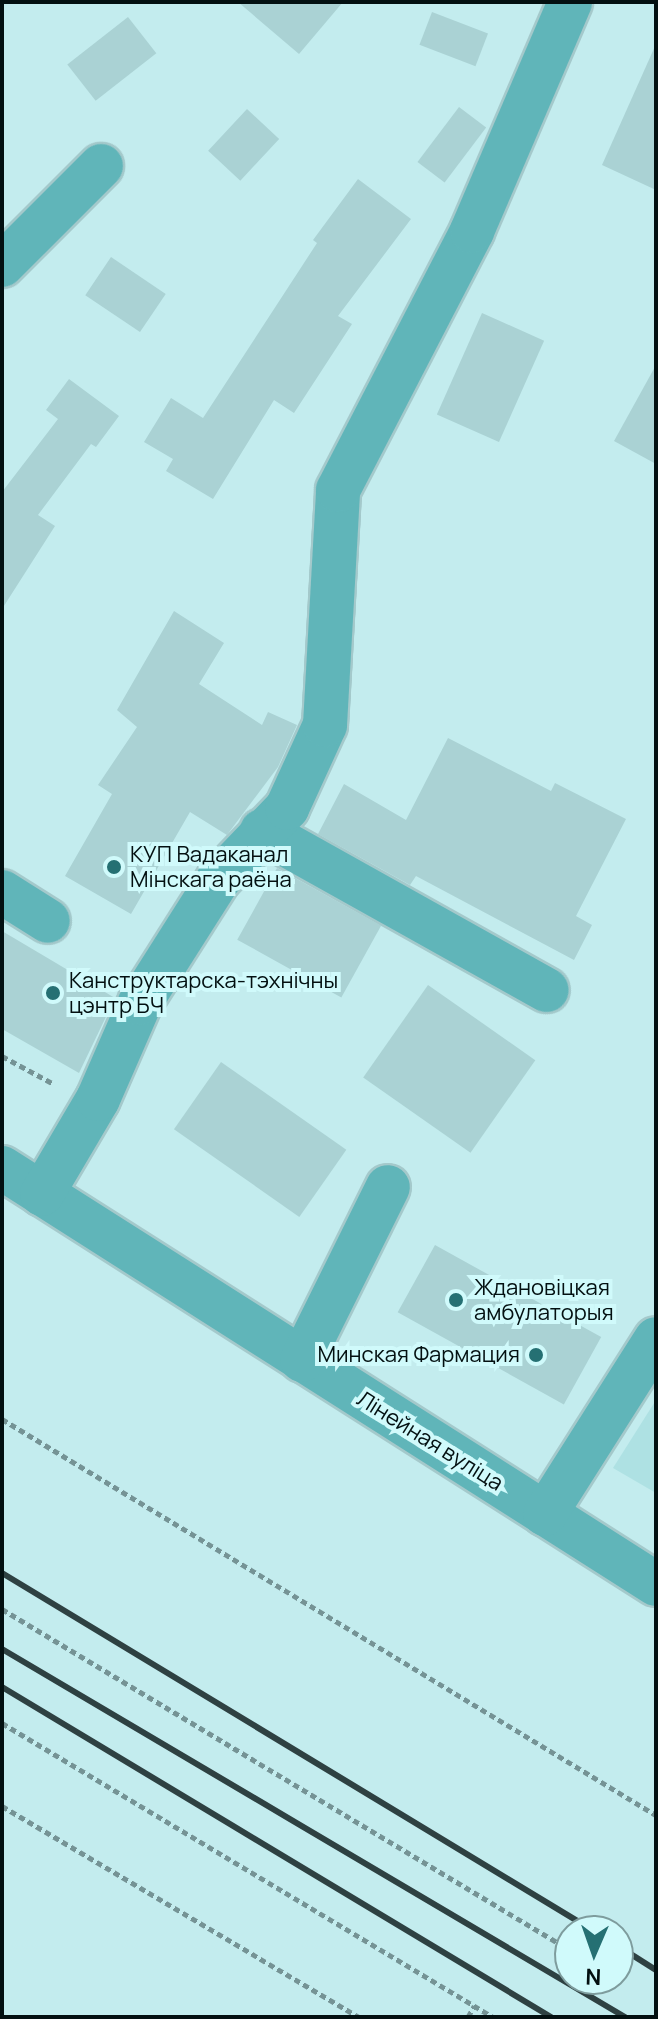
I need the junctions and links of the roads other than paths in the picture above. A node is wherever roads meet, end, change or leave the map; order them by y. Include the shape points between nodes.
1 (570, 2) edge
2 (101, 166) dead end
3 (2, 265) edge
4 (262, 831) junction
5 (2, 892) edge
6 (48, 921) dead end
7 (547, 990) dead end
8 (2, 1168) edge
9 (388, 1187) dead end
10 (42, 1194) junction
11 (656, 1339) edge
12 (302, 1360) junction
13 (545, 1514) junction
14 (656, 1584) edge

1 - 4 street via 472,231 338,490 325,725 287,808
2 - 3 street
4 - 7 street
4 - 10 street via 218,880 140,1003 98,1099
5 - 6 street
8 - 10 street, Лінейная вуліца
9 - 12 street
10 - 12 street, Лінейная вуліца
11 - 13 street
12 - 13 street, Лінейная вуліца
13 - 14 street, Лінейная вуліца

